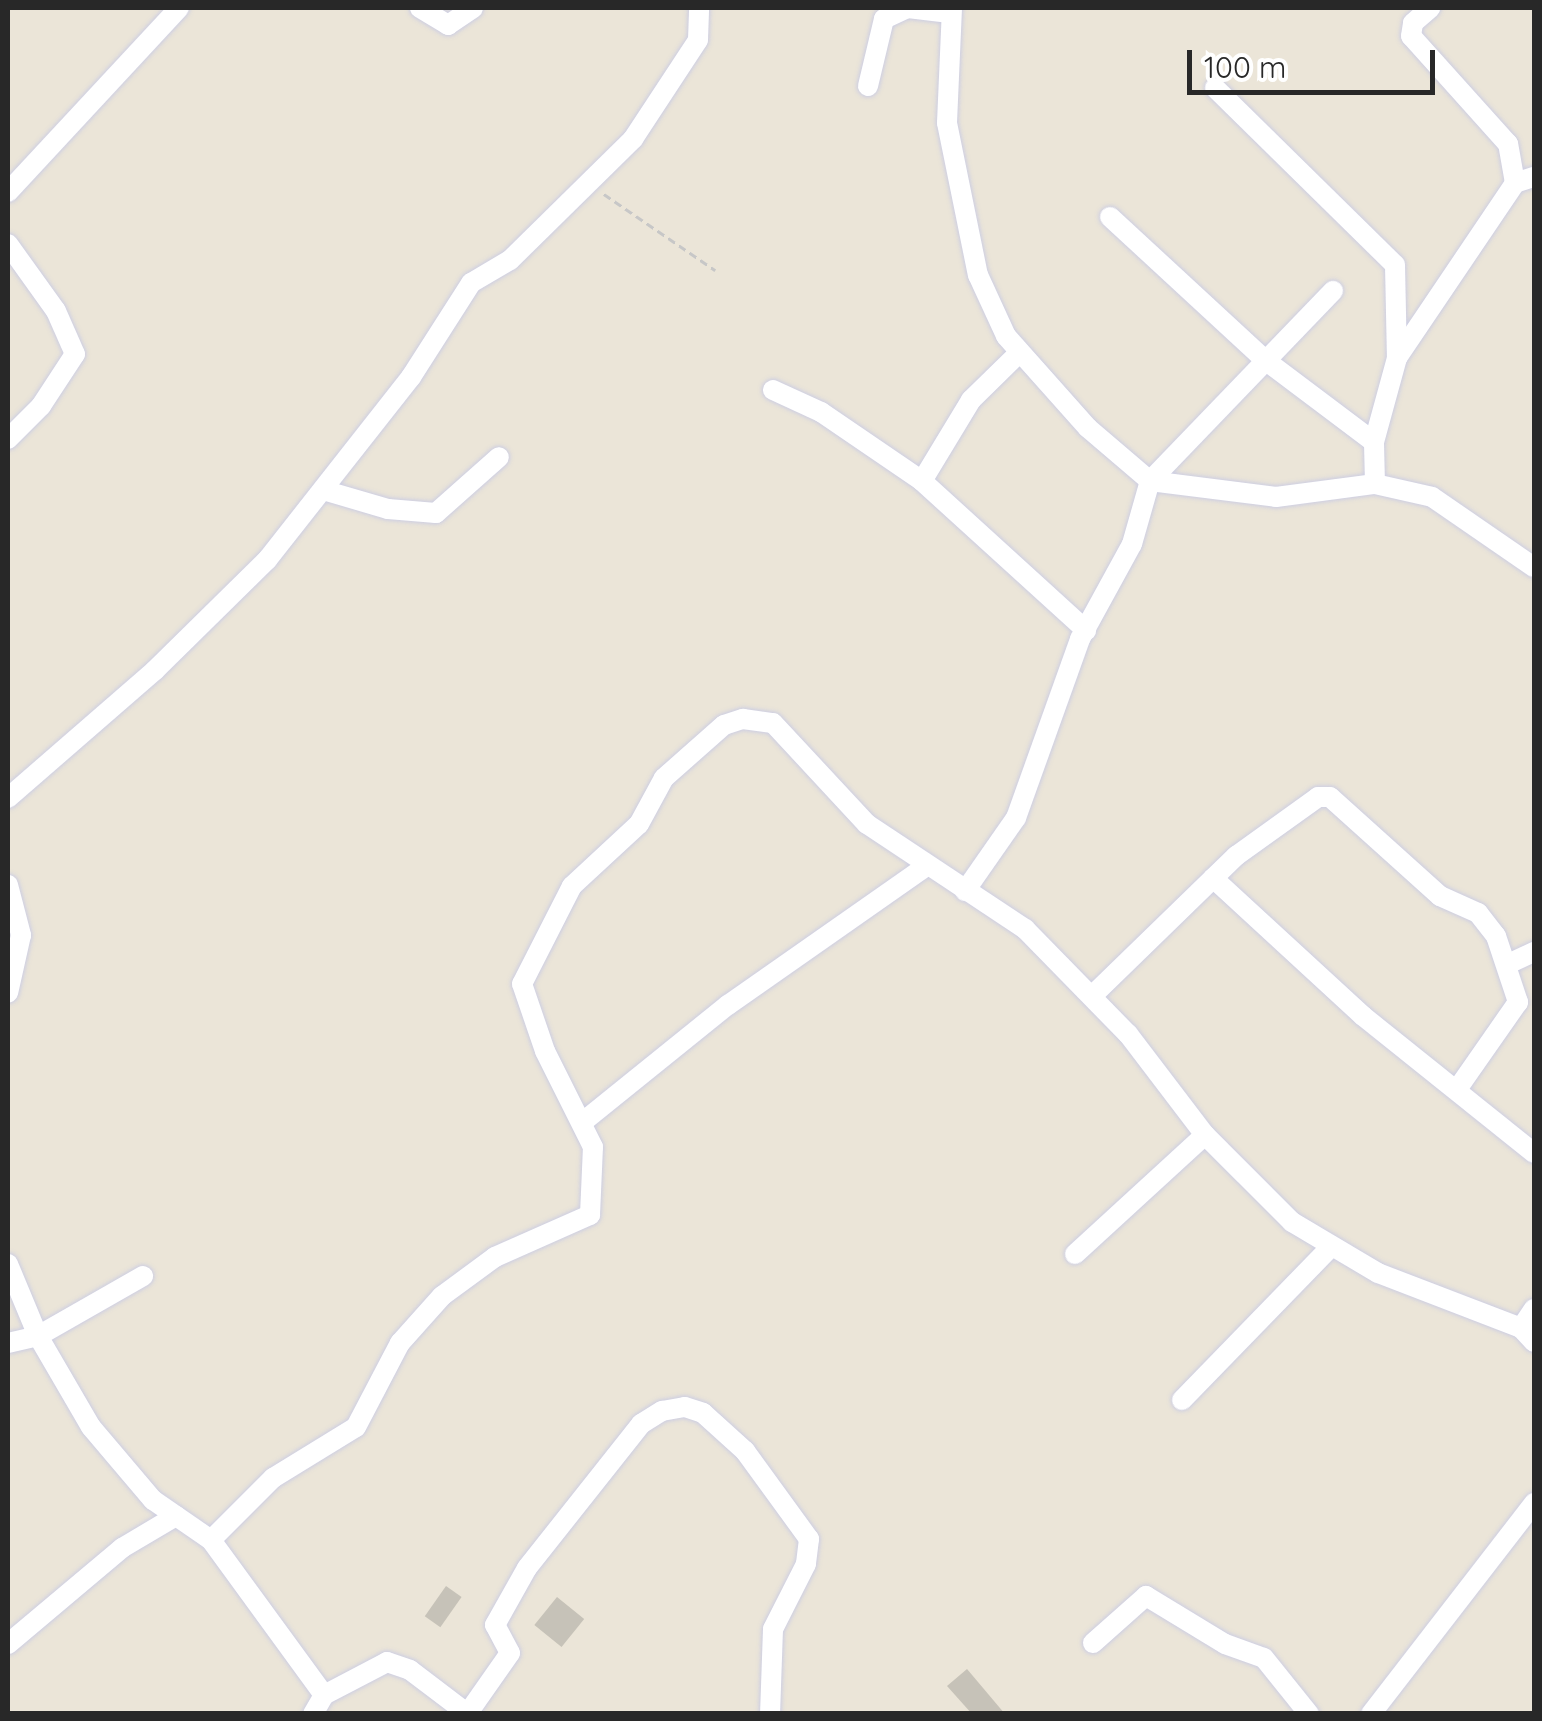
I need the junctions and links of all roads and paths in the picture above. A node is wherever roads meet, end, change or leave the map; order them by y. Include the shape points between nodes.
1 (179, 8) edge
2 (420, 8) edge
3 (473, 8) edge
4 (698, 8) edge
5 (1430, 8) edge
6 (951, 10) edge
7 (868, 86) dead end
8 (1215, 88) dead end
9 (1525, 180) edge
10 (591, 184) junction
11 (8, 192) edge
12 (1110, 218) dead end
13 (8, 244) edge
14 (715, 270) dead end
15 (1333, 291) dead end
16 (1019, 354) junction
17 (1397, 358) junction
18 (1265, 360) junction
19 (773, 390) dead end
20 (8, 439) edge
21 (1374, 442) junction
22 (499, 458) dead end
23 (922, 482) junction
24 (1150, 482) junction
25 (1375, 484) junction
26 (323, 490) junction
27 (1534, 568) edge
28 (1086, 630) junction
29 (8, 798) edge
30 (926, 867) junction
31 (1214, 878) junction
32 (8, 885) edge
33 (965, 892) junction
34 (1534, 952) edge
35 (1508, 964) junction
36 (8, 993) edge
37 (1092, 996) junction
38 (1458, 1088) junction
39 (584, 1121) junction
40 (1205, 1135) junction
41 (1534, 1153) edge
42 (1330, 1248) junction
43 (1075, 1254) dead end
44 (8, 1264) edge
45 (144, 1276) dead end
46 (1534, 1308) edge
47 (1528, 1335) edge
48 (38, 1336) junction
49 (8, 1342) edge
50 (1182, 1400) dead end
51 (1534, 1503) edge
52 (176, 1516) junction
53 (211, 1540) junction
54 (1093, 1642) dead end
55 (8, 1644) edge
56 (319, 1704) edge
57 (468, 1713) edge
58 (770, 1714) edge
59 (1308, 1714) edge
60 (1371, 1714) edge

1 - 11 street
2 - 3 street via 448,25
4 - 10 street via 698,40 680,73
5 - 9 street via 1413,23 1411,36 1508,144
6 - 7 street via 908,8 884,18
6 - 16 street via 947,123 965,221 978,276
8 - 17 street via 1395,264
9 - 17 street
10 - 14 path
10 - 26 street via 510,260 471,284 411,377
12 - 18 street
13 - 20 street via 56,311 75,354 42,406
15 - 18 street
16 - 23 street via 970,400
16 - 24 street
17 - 21 street
18 - 21 street
18 - 24 street
19 - 23 street via 821,412
21 - 25 street
22 - 26 street via 436,513 388,509
23 - 28 street
24 - 25 street via 1276,497
24 - 28 street via 1132,544
25 - 27 street via 1453,506
26 - 29 street via 268,560
28 - 33 street via 1016,818
30 - 33 street
30 - 39 street via 728,1005
30 - 39 street via 867,824 773,723 743,719 724,725 664,778 639,824 572,886 527,970 524,998
31 - 35 street via 1318,797 1330,797 1440,896 1478,913
31 - 37 street
31 - 38 street via 1363,1016
32 - 36 street via 21,935
33 - 37 street via 1026,929
34 - 35 street
35 - 38 street via 1518,1002
37 - 40 street
38 - 41 street
39 - 53 street via 593,1147 590,1215 494,1257 442,1296 400,1343 356,1427 273,1478
40 - 42 street via 1292,1222
40 - 43 street
42 - 47 street
42 - 50 street
44 - 48 street
45 - 48 street
46 - 47 street
48 - 49 street
48 - 52 street via 113,1456
51 - 60 street
52 - 53 street
52 - 55 street via 122,1548
53 - 56 street
54 - 59 street via 1146,1596 1225,1644 1264,1658
56 - 57 street via 388,1662 410,1670
57 - 58 street via 510,1653 495,1625 527,1568 641,1424 662,1411 685,1408 703,1414 745,1450 809,1539 806,1564 773,1629

